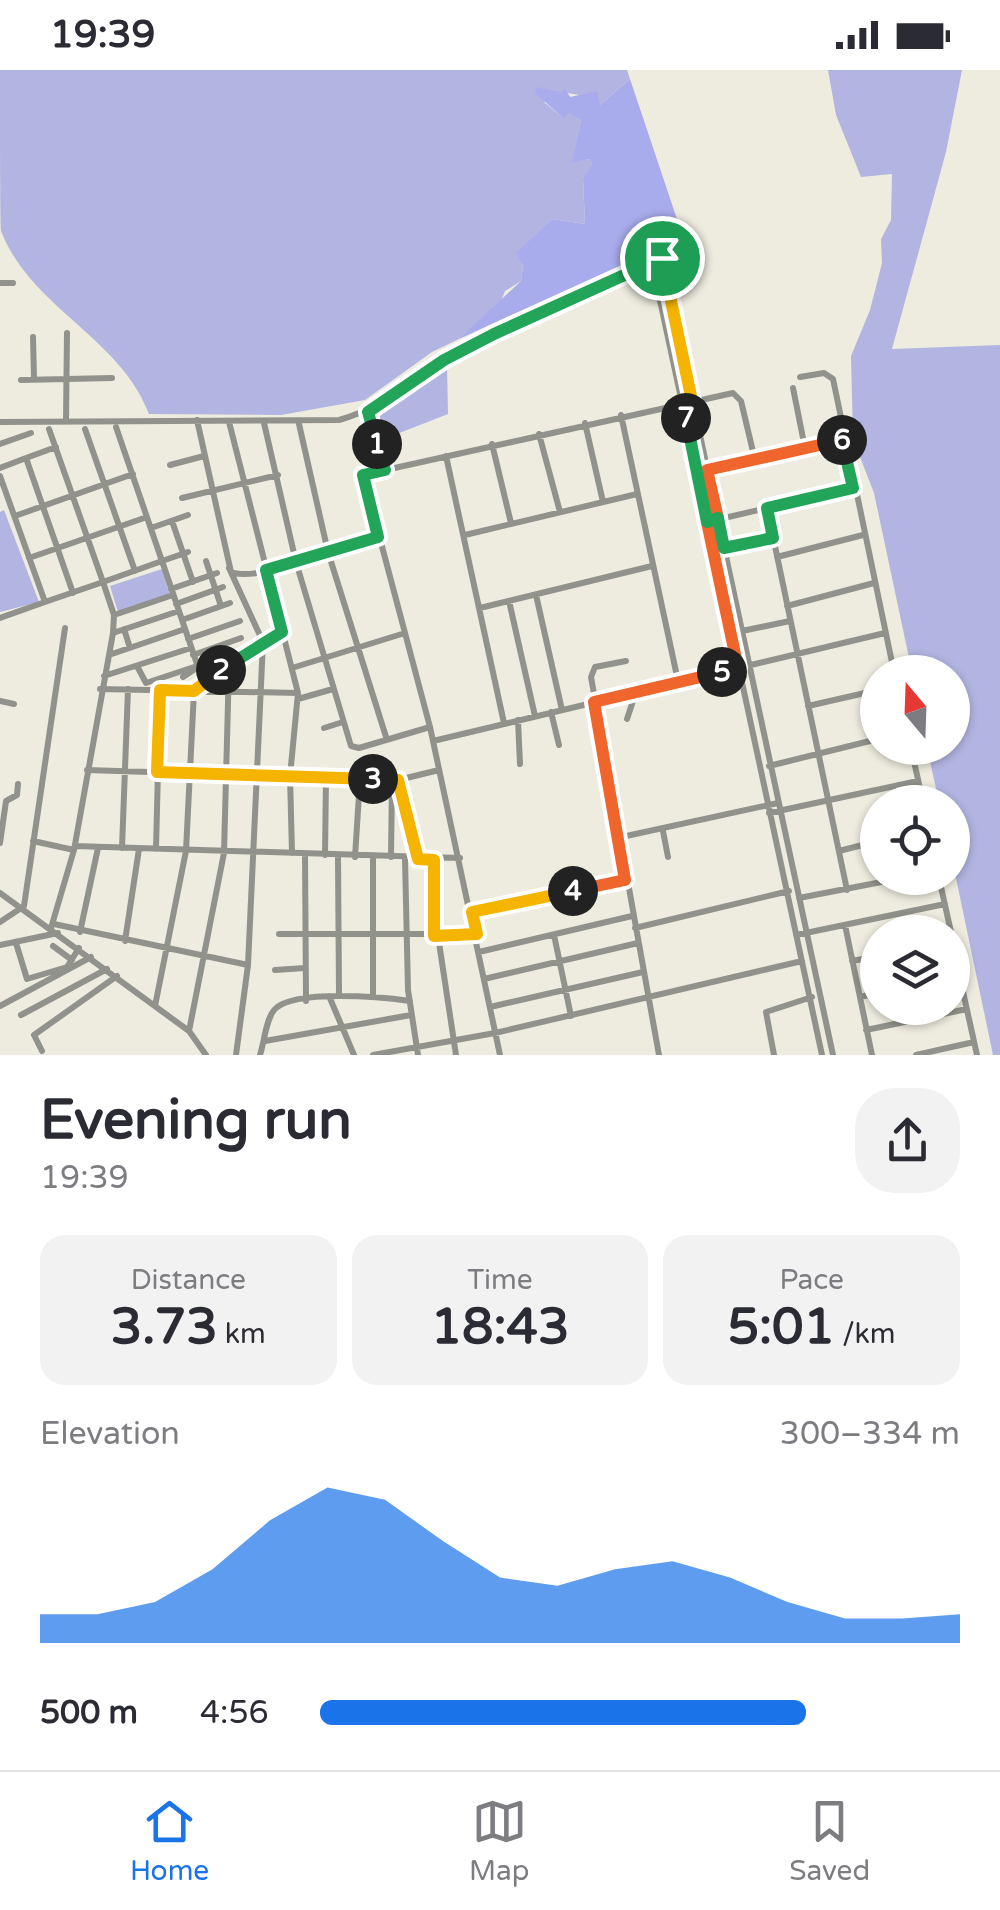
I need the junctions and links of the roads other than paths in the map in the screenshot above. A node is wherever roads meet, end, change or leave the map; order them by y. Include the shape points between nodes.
1 (688, 244) dead end
2 (662, 258) junction
3 (652, 263) junction
4 (13, 282) dead end
5 (0, 283) edge
6 (67, 333) dead end
7 (33, 337) dead end
8 (800, 377) dead end
9 (34, 378) junction
10 (112, 378) dead end
11 (68, 379) junction
12 (22, 380) dead end
13 (794, 388) dead end
14 (687, 402) junction
15 (368, 412) junction
16 (621, 415) junction
17 (197, 420) junction
18 (0, 422) edge
19 (66, 422) junction
20 (229, 422) junction
21 (264, 423) junction
22 (299, 423) junction
23 (586, 423) junction
24 (116, 427) dead end
25 (49, 428) dead end
26 (85, 428) dead end
27 (31, 432) dead end
28 (539, 434) junction
29 (842, 440) junction
30 (0, 444) edge
31 (492, 444) junction
32 (56, 447) junction
33 (805, 448) junction
34 (204, 456) junction
35 (446, 456) junction
36 (26, 458) junction
37 (756, 460) junction
38 (1, 464) edge
39 (170, 464) dead end
40 (385, 470) junction
41 (707, 470) junction
42 (132, 474) junction
43 (278, 475) junction
44 (0, 476) edge
45 (245, 482) junction
46 (105, 484) junction
47 (853, 488) junction
48 (211, 491) junction
49 (72, 494) junction
50 (637, 494) junction
51 (182, 498) dead end
52 (604, 502) junction
53 (43, 505) junction
54 (767, 508) junction
55 (560, 512) junction
56 (14, 516) junction
57 (188, 516) dead end
58 (147, 517) junction
59 (718, 518) junction
60 (172, 521) junction
61 (511, 522) junction
62 (707, 522) junction
63 (120, 526) junction
64 (151, 528) junction
65 (465, 534) junction
66 (864, 535) junction
67 (88, 537) junction
68 (378, 537) junction
69 (773, 538) junction
70 (58, 548) junction
71 (724, 548) junction
72 (328, 552) junction
73 (186, 553) junction
74 (777, 557) junction
75 (29, 558) junction
76 (162, 561) junction
77 (206, 561) dead end
78 (296, 562) junction
79 (652, 566) junction
80 (229, 568) junction
81 (266, 570) junction
82 (135, 571) junction
83 (214, 574) junction
84 (103, 582) junction
85 (193, 582) junction
86 (874, 583) junction
87 (219, 589) junction
88 (73, 592) junction
89 (172, 592) junction
90 (536, 594) junction
91 (509, 601) junction
92 (45, 602) junction
93 (230, 603) dead end
94 (221, 606) junction
95 (787, 606) junction
96 (480, 608) junction
97 (179, 612) junction
98 (114, 615) junction
99 (0, 618) edge
100 (240, 621) dead end
101 (790, 621) junction
102 (65, 628) dead end
103 (124, 630) junction
104 (185, 630) junction
105 (742, 631) junction
106 (282, 632) junction
107 (113, 633) junction
108 (885, 633) junction
109 (405, 634) junction
110 (242, 638) dead end
111 (188, 639) junction
112 (263, 642) junction
113 (357, 647) junction
114 (130, 648) junction
115 (192, 652) junction
116 (797, 654) junction
117 (890, 655) edge
118 (108, 656) junction
119 (323, 659) junction
120 (626, 661) dead end
121 (229, 662) junction
122 (137, 666) junction
123 (749, 666) junction
124 (198, 667) junction
125 (292, 668) junction
126 (738, 668) junction
127 (104, 676) junction
128 (183, 677) dead end
129 (678, 681) junction
130 (100, 689) junction
131 (128, 689) junction
132 (333, 689) junction
133 (160, 690) junction
134 (227, 690) junction
135 (194, 691) junction
136 (263, 692) junction
137 (636, 692) junction
138 (860, 694) edge
139 (298, 696) junction
140 (0, 702) edge
141 (594, 702) junction
142 (14, 704) dead end
143 (808, 706) junction
144 (562, 710) junction
145 (551, 712) junction
146 (535, 716) junction
147 (627, 719) dead end
148 (518, 720) junction
149 (343, 722) junction
150 (504, 723) junction
151 (430, 727) junction
152 (324, 728) dead end
153 (387, 740) junction
154 (433, 741) junction
155 (860, 744) edge
156 (559, 746) dead end
157 (818, 754) junction
158 (520, 764) dead end
159 (915, 765) edge
160 (770, 766) junction
161 (87, 770) junction
162 (440, 770) junction
163 (126, 771) junction
164 (157, 772) junction
165 (193, 773) junction
166 (227, 774) junction
167 (260, 775) junction
168 (290, 776) junction
169 (326, 777) junction
170 (360, 778) junction
171 (395, 780) junction
172 (918, 781) junction
173 (18, 784) dead end
174 (919, 785) edge
175 (828, 800) junction
176 (779, 807) junction
177 (768, 810) junction
178 (662, 830) junction
179 (617, 838) junction
180 (33, 841) junction
181 (0, 843) edge
182 (860, 846) edge
183 (74, 848) junction
184 (98, 848) junction
185 (122, 848) junction
186 (139, 849) junction
187 (156, 849) junction
188 (839, 850) junction
189 (186, 851) junction
190 (224, 852) junction
191 (254, 852) junction
192 (292, 854) junction
193 (305, 854) junction
194 (325, 855) junction
195 (668, 856) dead end
196 (338, 857) junction
197 (355, 857) junction
198 (373, 857) junction
199 (391, 858) junction
200 (405, 858) junction
201 (460, 858) junction
202 (418, 859) junction
203 (434, 860) junction
204 (625, 880) junction
205 (860, 887) edge
206 (796, 889) junction
207 (847, 890) junction
208 (786, 892) junction
209 (0, 893) edge
210 (943, 895) edge
211 (798, 898) junction
212 (945, 904) junction
213 (24, 906) junction
214 (472, 912) junction
215 (947, 915) edge
216 (632, 916) junction
217 (0, 922) edge
218 (844, 925) junction
219 (634, 928) junction
220 (56, 930) junction
221 (80, 932) junction
222 (279, 934) dead end
223 (339, 934) junction
224 (477, 934) junction
225 (806, 934) junction
226 (305, 935) junction
227 (373, 935) junction
228 (405, 935) junction
229 (554, 935) junction
230 (796, 935) junction
231 (437, 936) junction
232 (125, 941) junction
233 (16, 943) junction
234 (638, 944) junction
235 (0, 945) edge
236 (79, 948) junction
237 (166, 948) junction
238 (479, 952) junction
239 (206, 956) junction
240 (91, 958) junction
241 (72, 960) junction
242 (860, 960) edge
243 (560, 961) junction
244 (802, 961) junction
245 (852, 962) junction
246 (248, 965) junction
247 (306, 968) junction
248 (107, 969) junction
249 (275, 970) dead end
250 (643, 972) junction
251 (118, 976) junction
252 (484, 979) junction
253 (566, 990) junction
254 (338, 994) junction
255 (648, 995) junction
256 (820, 995) junction
257 (329, 996) junction
258 (374, 996) junction
259 (860, 997) edge
260 (810, 998) junction
261 (306, 1001) junction
262 (410, 1001) junction
263 (0, 1006) edge
264 (156, 1006) junction
265 (490, 1008) junction
266 (22, 1015) dead end
267 (411, 1015) junction
268 (572, 1016) junction
269 (970, 1023) edge
270 (865, 1025) edge
271 (890, 1025) edge
272 (342, 1027) junction
273 (866, 1030) junction
274 (189, 1032) junction
275 (496, 1032) junction
276 (454, 1040) junction
277 (264, 1041) junction
278 (974, 1042) junction
279 (42, 1050) dead end
280 (417, 1051) edge
281 (206, 1055) edge
282 (236, 1055) edge
283 (260, 1055) edge
284 (354, 1055) edge
285 (373, 1055) edge
286 (456, 1055) edge
287 (500, 1055) edge
288 (659, 1055) edge
289 (774, 1055) edge
290 (822, 1055) edge
291 (833, 1055) edge
292 (872, 1055) edge
293 (916, 1055) edge
294 (977, 1055) edge

1 - 2 street
2 - 3 street
2 - 14 street
3 - 14 street
3 - 15 street via 444,360
4 - 5 street
6 - 11 street
7 - 9 street
8 - 29 street via 824,372 833,379
9 - 11 street
9 - 12 street
10 - 11 street
11 - 19 street
13 - 33 street
14 - 16 street
14 - 37 street via 737,394
14 - 41 street
14 - 62 street
15 - 22 street
15 - 40 street
16 - 23 street
16 - 50 street
17 - 19 street
17 - 20 street
17 - 34 street
18 - 19 street
20 - 21 street
20 - 45 street
21 - 22 street
21 - 43 street
22 - 72 street
23 - 28 street
23 - 52 street
24 - 42 street
25 - 32 street
26 - 46 street
27 - 30 street
28 - 31 street
28 - 55 street
29 - 33 street
29 - 47 street
31 - 35 street
31 - 61 street
32 - 36 street
32 - 49 street
33 - 37 street
34 - 39 street
34 - 48 street
35 - 40 street
35 - 65 street
36 - 38 street
36 - 53 street
37 - 41 street
40 - 68 street via 363,475
41 - 59 street
42 - 46 street
42 - 58 street
43 - 45 street
43 - 78 street
44 - 56 street
45 - 48 street
45 - 81 street
46 - 49 street
46 - 63 street
47 - 54 street
47 - 66 street
48 - 51 street
48 - 80 street
49 - 53 street
49 - 67 street
50 - 52 street
50 - 79 street
52 - 55 street
53 - 56 street
53 - 70 street
54 - 59 street
54 - 69 street
55 - 61 street
56 - 75 street
57 - 60 street
58 - 63 street
58 - 64 street
59 - 62 street
59 - 71 street
60 - 64 street
60 - 73 street
61 - 65 street
62 - 126 street
63 - 67 street
63 - 82 street
64 - 76 street
65 - 96 street
66 - 74 street
66 - 86 street
67 - 70 street
67 - 84 street
68 - 72 street
68 - 109 street
69 - 71 street
69 - 74 street
70 - 75 street
70 - 88 street
71 - 105 street
72 - 78 street
72 - 113 street
73 - 76 street
73 - 85 street
74 - 95 street
75 - 92 street
76 - 82 street
76 - 89 street
77 - 83 street
78 - 81 street
78 - 119 street
79 - 90 street
79 - 129 street
80 - 81 street via 240,575
80 - 112 street
81 - 106 street
82 - 84 street
83 - 85 street
83 - 87 street
84 - 88 street
84 - 98 street
85 - 89 street
86 - 95 street
86 - 108 street
87 - 94 street
87 - 97 street
88 - 92 street
89 - 97 street
89 - 98 street
90 - 91 street
90 - 144 street
91 - 96 street
91 - 146 street
92 - 99 street
93 - 94 street
94 - 97 street
95 - 101 street
96 - 150 street
97 - 103 street
97 - 104 street
98 - 107 street
100 - 111 street
101 - 105 street
101 - 116 street
102 - 180 street
103 - 107 street
103 - 114 street
104 - 111 street
104 - 114 street
105 - 123 street
106 - 112 street
106 - 125 street
107 - 118 street
108 - 116 street
108 - 117 street
109 - 113 street
109 - 151 street
110 - 115 street
111 - 115 street
112 - 121 street
112 - 136 street
113 - 119 street
113 - 153 street
114 - 118 street
115 - 122 street
115 - 124 street
116 - 123 street
116 - 143 street
118 - 127 street
119 - 125 street
119 - 132 street
120 - 141 street via 595,667
121 - 124 street
121 - 134 street
121 - 135 street
122 - 124 street via 146,684
122 - 127 street
123 - 126 street
123 - 160 street
124 - 128 street
125 - 139 street
126 - 129 street
126 - 177 street
127 - 130 street
129 - 137 street
130 - 131 street
130 - 161 street
131 - 133 street
131 - 163 street
132 - 139 street
132 - 149 street
133 - 135 street
133 - 164 street
134 - 135 street
134 - 136 street
134 - 166 street
135 - 165 street
136 - 139 street
136 - 167 street
137 - 141 street
137 - 147 street
138 - 143 street
139 - 168 street
140 - 142 street
141 - 144 street
141 - 179 street
143 - 157 street
144 - 145 street
145 - 146 street
145 - 156 street
146 - 148 street
148 - 150 street
148 - 158 street
149 - 152 street
149 - 153 street via 354,748
150 - 154 street
151 - 153 street
151 - 154 street
154 - 162 street
155 - 157 street
157 - 160 street
157 - 175 street
159 - 172 street
160 - 176 street
161 - 163 street
161 - 183 street
162 - 171 street
162 - 201 street
163 - 164 street
163 - 185 street
164 - 165 street
164 - 187 street
165 - 166 street
165 - 189 street
166 - 167 street
166 - 190 street
167 - 168 street
167 - 191 street
168 - 169 street
168 - 192 street
169 - 170 street
169 - 194 street
170 - 171 street
170 - 197 street
171 - 199 street
171 - 202 street
172 - 174 street
172 - 175 street
173 - 181 street via 17,796 6,801
175 - 176 street
175 - 188 street
176 - 177 street
176 - 206 street
177 - 178 street
177 - 208 street
178 - 179 street
178 - 195 street
179 - 204 street
180 - 183 street
180 - 213 street
182 - 188 street
183 - 184 street
183 - 220 street
184 - 185 street
184 - 221 street
185 - 186 street
186 - 187 street
186 - 232 street
187 - 189 street
188 - 207 street
189 - 190 street
189 - 237 street
190 - 191 street
190 - 239 street
191 - 192 street
191 - 246 street
192 - 193 street
193 - 194 street
193 - 226 street
194 - 196 street
196 - 197 street
196 - 223 street
197 - 198 street
198 - 199 street
198 - 227 street
199 - 200 street
200 - 202 street
200 - 228 street
201 - 203 street
201 - 214 street
202 - 203 street
203 - 231 street
204 - 214 street
204 - 216 street
205 - 207 street
206 - 208 street
206 - 211 street
207 - 211 street
208 - 219 street
208 - 230 street
209 - 213 street
210 - 212 street
211 - 225 street
212 - 215 street
212 - 218 street
213 - 217 street
213 - 220 street
214 - 224 street
216 - 219 street
216 - 229 street
218 - 225 street
218 - 245 street
219 - 234 street
220 - 221 street
220 - 233 street
220 - 236 street
220 - 241 street via 50,946
221 - 232 street
222 - 226 street
223 - 226 street
223 - 227 street
223 - 254 street
224 - 231 street
224 - 238 street
225 - 230 street
225 - 256 street
226 - 247 street
227 - 228 street
227 - 258 street
228 - 231 street
228 - 262 street
229 - 238 street
229 - 243 street
230 - 244 street
231 - 276 street
232 - 237 street
233 - 235 street
233 - 241 street via 27,979 66,968
234 - 243 street
234 - 250 street
236 - 240 street
236 - 241 street
237 - 239 street
237 - 264 street
238 - 252 street
239 - 246 street
239 - 274 street
240 - 248 street
240 - 263 street
242 - 245 street
243 - 252 street
243 - 253 street
244 - 255 street
244 - 260 street
245 - 259 street
246 - 282 street
247 - 249 street
247 - 261 street
248 - 251 street
248 - 266 street
250 - 253 street
250 - 255 street
251 - 264 street
251 - 279 street via 34,1035
252 - 265 street
253 - 265 street
253 - 268 street
254 - 257 street
254 - 258 street
255 - 268 street
255 - 288 street
256 - 260 street
256 - 291 street
257 - 261 street
257 - 272 street
258 - 262 street
260 - 289 street via 766,1012
260 - 290 street
261 - 277 street via 276,1008
262 - 267 street
264 - 274 street
265 - 275 street
267 - 272 street
267 - 280 street
268 - 275 street
269 - 278 street
270 - 273 street
271 - 273 street
272 - 277 street
272 - 284 street
273 - 292 street
274 - 281 street
275 - 276 street
275 - 287 street
276 - 280 street
276 - 286 street
277 - 283 street
278 - 293 street
278 - 294 street
280 - 285 street

